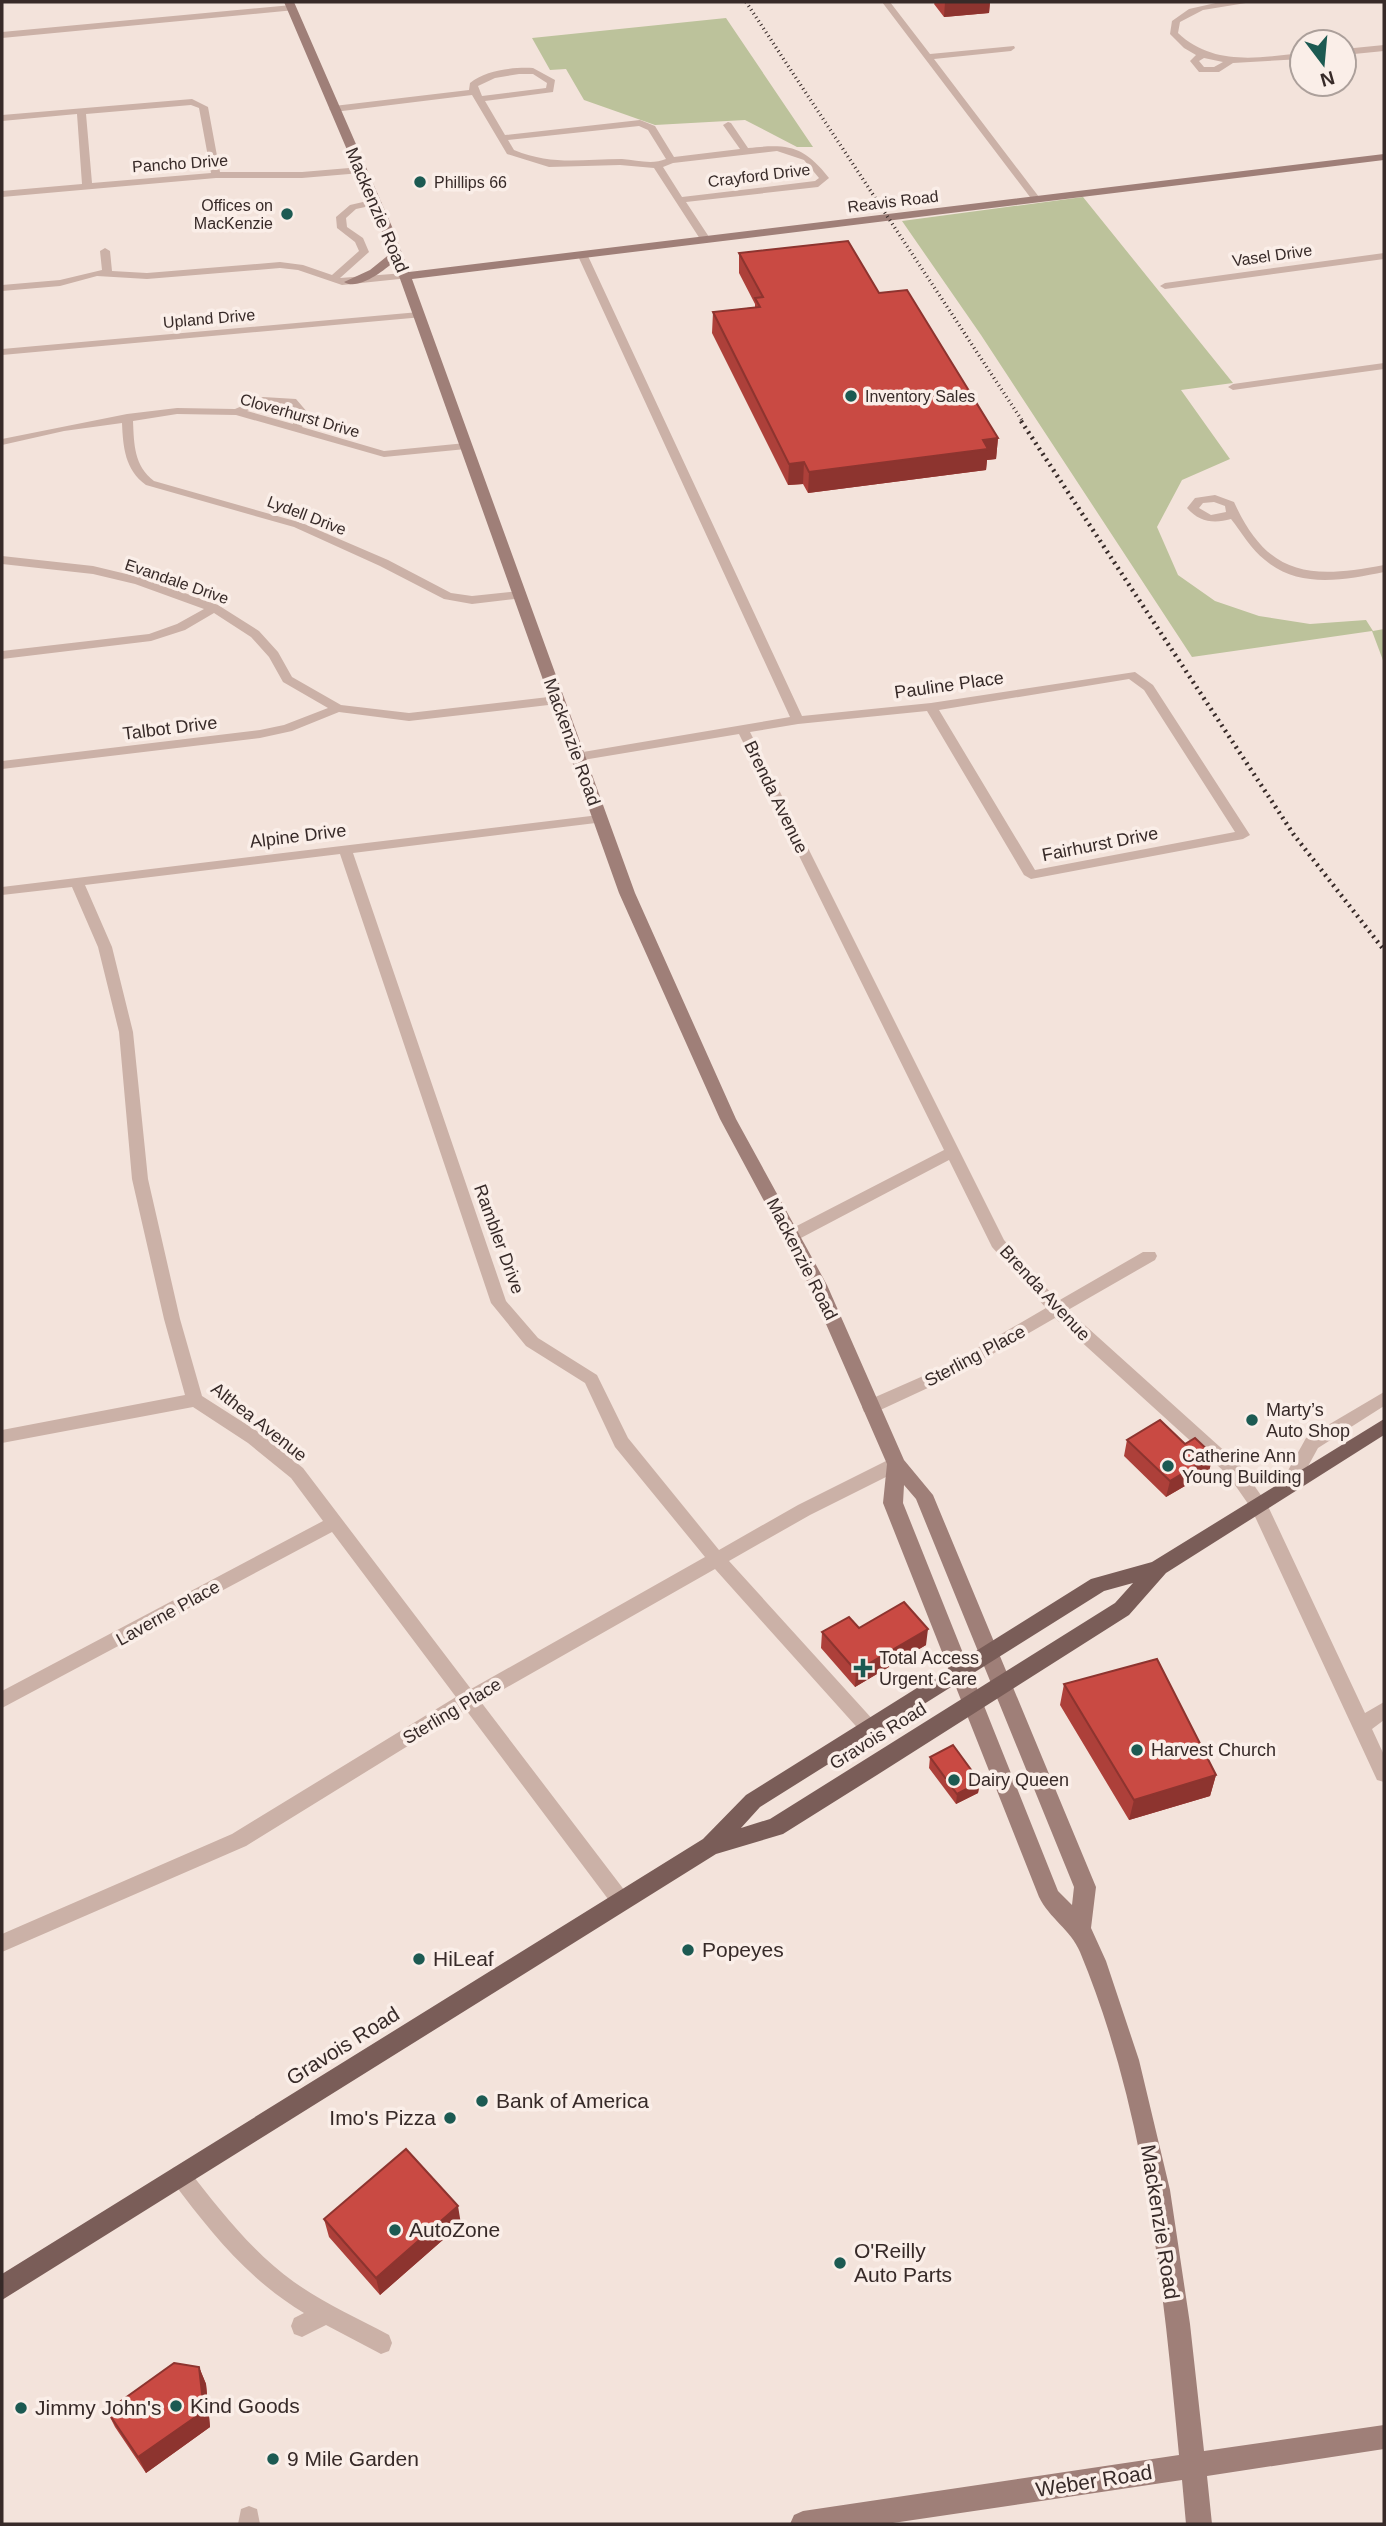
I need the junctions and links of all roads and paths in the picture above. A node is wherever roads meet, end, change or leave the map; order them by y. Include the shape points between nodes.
1 (886, 2) edge
2 (1248, 2) edge
3 (291, 5) edge
4 (2, 35) edge
5 (1011, 48) dead end
6 (1384, 48) edge
7 (1358, 51) edge
8 (1204, 54) junction
9 (927, 57) junction
10 (1288, 57) edge
11 (1231, 62) junction
12 (477, 95) junction
13 (334, 109) junction
14 (81, 111) junction
15 (2, 118) edge
16 (728, 125) dead end
17 (501, 138) junction
18 (746, 152) junction
19 (1384, 157) edge
20 (671, 160) junction
21 (657, 166) junction
22 (361, 170) junction
23 (216, 175) junction
24 (87, 186) junction
25 (2, 194) edge
26 (1037, 199) junction
27 (682, 200) junction
28 (378, 205) junction
29 (706, 240) junction
30 (105, 251) dead end
31 (397, 254) junction
32 (583, 256) junction
33 (1384, 256) edge
34 (107, 272) junction
35 (405, 276) junction
36 (332, 280) junction
37 (349, 282) junction
38 (1165, 285) dead end
39 (2, 288) edge
40 (419, 315) junction
41 (2, 352) edge
42 (1384, 366) edge
43 (1233, 387) dead end
44 (237, 412) junction
45 (127, 417) junction
46 (296, 429) junction
47 (2, 442) edge
48 (466, 446) junction
49 (1232, 513) dead end
50 (2, 560) edge
51 (1384, 569) edge
52 (519, 595) junction
53 (215, 608) junction
54 (2, 655) edge
55 (557, 700) junction
56 (931, 707) junction
57 (338, 708) junction
58 (798, 720) junction
59 (743, 730) junction
60 (577, 757) junction
61 (2, 765) edge
62 (599, 819) junction
63 (1243, 835) joint
64 (345, 850) junction
65 (76, 882) junction
66 (2, 891) edge
67 (953, 1152) junction
68 (793, 1235) junction
69 (1149, 1256) dead end
70 (1058, 1311) junction
71 (1384, 1398) edge
72 (195, 1399) junction
73 (870, 1407) junction
74 (1384, 1426) edge
75 (2, 1437) edge
76 (895, 1464) junction
77 (1289, 1485) junction
78 (1258, 1504) junction
79 (332, 1524) junction
80 (718, 1561) junction
81 (1159, 1567) junction
82 (989, 1652) junction
83 (960, 1671) junction
84 (1002, 1684) junction
85 (469, 1699) junction
86 (2, 1700) edge
87 (972, 1703) junction
88 (1384, 1710) edge
89 (1360, 1727) junction
90 (869, 1728) junction
91 (1384, 1774) edge
92 (710, 1846) junction
93 (621, 1901) junction
94 (1080, 1929) junction
95 (2, 1943) edge
96 (180, 2175) junction
97 (2, 2288) edge
98 (326, 2314) junction
99 (302, 2326) dead end
100 (381, 2343) dead end
101 (1384, 2437) edge
102 (1193, 2466) junction
103 (803, 2524) edge
104 (1199, 2524) edge

1 - 9 street
2 - 8 street via 1213,5 1176,21 1174,34 1182,44
3 - 4 street
3 - 13 main road, Mackenzie Road
5 - 9 street
6 - 7 street
8 - 11 street
8 - 11 street via 1194,61 1202,70
9 - 26 street
10 - 11 street
12 - 12 street via 476,80 487,76 533,71 552,82 550,90
12 - 13 street
12 - 17 street
13 - 22 main road, Mackenzie Road
14 - 15 street
14 - 23 street via 192,102 203,107
14 - 24 street
16 - 18 street
17 - 20 street via 640,123 652,128
17 - 21 street via 510,152 551,166 637,161
18 - 20 street, Crayford Drive
18 - 27 street, Crayford Drive via 788,149 807,158 824,178 818,184
19 - 26 main road, Reavis Road
20 - 21 street, Crayford Drive
21 - 27 street
22 - 23 street, Pancho Drive
22 - 28 main road, Mackenzie Road
23 - 24 street, Pancho Drive
24 - 25 street, Pancho Drive
26 - 29 main road, Reavis Road
27 - 29 street
28 - 31 main road, Mackenzie Road
28 - 36 street via 342,219 344,231 364,252
29 - 32 main road, Reavis Road
30 - 34 street
31 - 35 main road, Mackenzie Road
31 - 37 main road via 374,272
32 - 35 main road, Reavis Road
32 - 58 street
33 - 38 street, Vasel Drive
34 - 36 street via 147,276 280,265
34 - 39 street via 60,283
35 - 37 street
35 - 40 main road, Mackenzie Road
36 - 37 street
40 - 41 street, Upland Drive
40 - 48 main road, Mackenzie Road
42 - 43 street
44 - 45 street, Cloverhurst Drive via 177,411
44 - 46 street, Cloverhurst Drive
44 - 46 street via 263,400 292,401 303,413
45 - 47 street, Cloverhurst Drive
45 - 52 street, Lydell Drive via 131,457 137,473 150,483 299,525 448,596 472,600
46 - 48 street, Cloverhurst Drive via 384,454
48 - 52 main road, Mackenzie Road
49 - 51 street via 1273,562 1293,571 1328,578
50 - 53 street, Evandale Drive via 93,570
52 - 55 main road, Mackenzie Road
53 - 54 street via 151,637
53 - 57 street, Evandale Drive via 256,634 287,678
55 - 57 street, Evandale Drive via 429,717 390,717
55 - 60 main road, Mackenzie Road
56 - 58 street, Pauline Place
56 - 63 street, Pauline Place via 1131,675 1149,688
56 - 63 street, Fairhurst Drive via 1031,875
57 - 61 street, Talbot Drive via 260,734
58 - 59 street, Pauline Place
59 - 60 street, Pauline Place
59 - 67 street, Brenda Avenue
60 - 62 main road, Mackenzie Road
62 - 64 street, Alpine Drive
62 - 68 main road, Mackenzie Road via 713,1088
64 - 65 street, Alpine Drive
64 - 80 street, Rambler Drive via 499,1303 532,1342 591,1379 621,1442
65 - 66 street, Alpine Drive
65 - 72 street, Althea Avenue via 105,947 123,1020 140,1179
67 - 68 street
67 - 70 street, Brenda Avenue via 998,1243
68 - 73 main road, Mackenzie Road
69 - 70 street, Sterling Place
70 - 73 street, Sterling Place via 951,1370
70 - 78 street, Brenda Avenue via 1234,1469
71 - 77 street, Gravois Road via 1312,1443
72 - 75 street
72 - 79 street, Althea Avenue via 254,1438 297,1474
73 - 76 main road, Mackenzie Road
74 - 77 main road, Gravois Road
76 - 80 street, Sterling Place
76 - 82 main road, Mackenzie Road via 924,1495
76 - 83 main road, Mackenzie Road via 893,1503
77 - 78 main road, Gravois Road
78 - 81 main road, Gravois Road
78 - 89 street, Brenda Avenue
79 - 85 street, Althea Avenue
79 - 86 street, Laverne Place
80 - 85 street, Sterling Place
80 - 90 street, Rambler Drive
81 - 82 main road, Gravois Road via 1098,1585
81 - 84 main road, Gravois Road via 1122,1609
82 - 83 main road, Gravois Road
82 - 84 main road, Mackenzie Road
83 - 87 main road, Mackenzie Road
83 - 90 main road, Gravois Road
84 - 87 main road, Gravois Road
84 - 94 main road, Mackenzie Road via 1085,1887
85 - 93 street, Althea Avenue
85 - 95 street, Sterling Place via 239,1840
87 - 92 main road, Gravois Road via 776,1827
87 - 94 main road, Mackenzie Road via 1050,1897
88 - 89 street
89 - 91 street, Brenda Avenue
90 - 92 main road, Gravois Road via 753,1801
92 - 93 main road, Gravois Road
93 - 96 main road, Gravois Road
94 - 102 main road, Mackenzie Road via 1116,2021 1152,2158
96 - 97 main road, Gravois Road
96 - 98 street via 273,2280
98 - 99 street
98 - 100 street
101 - 102 main road, Weber Road
102 - 103 main road, Weber Road
102 - 104 main road, Mackenzie Road

